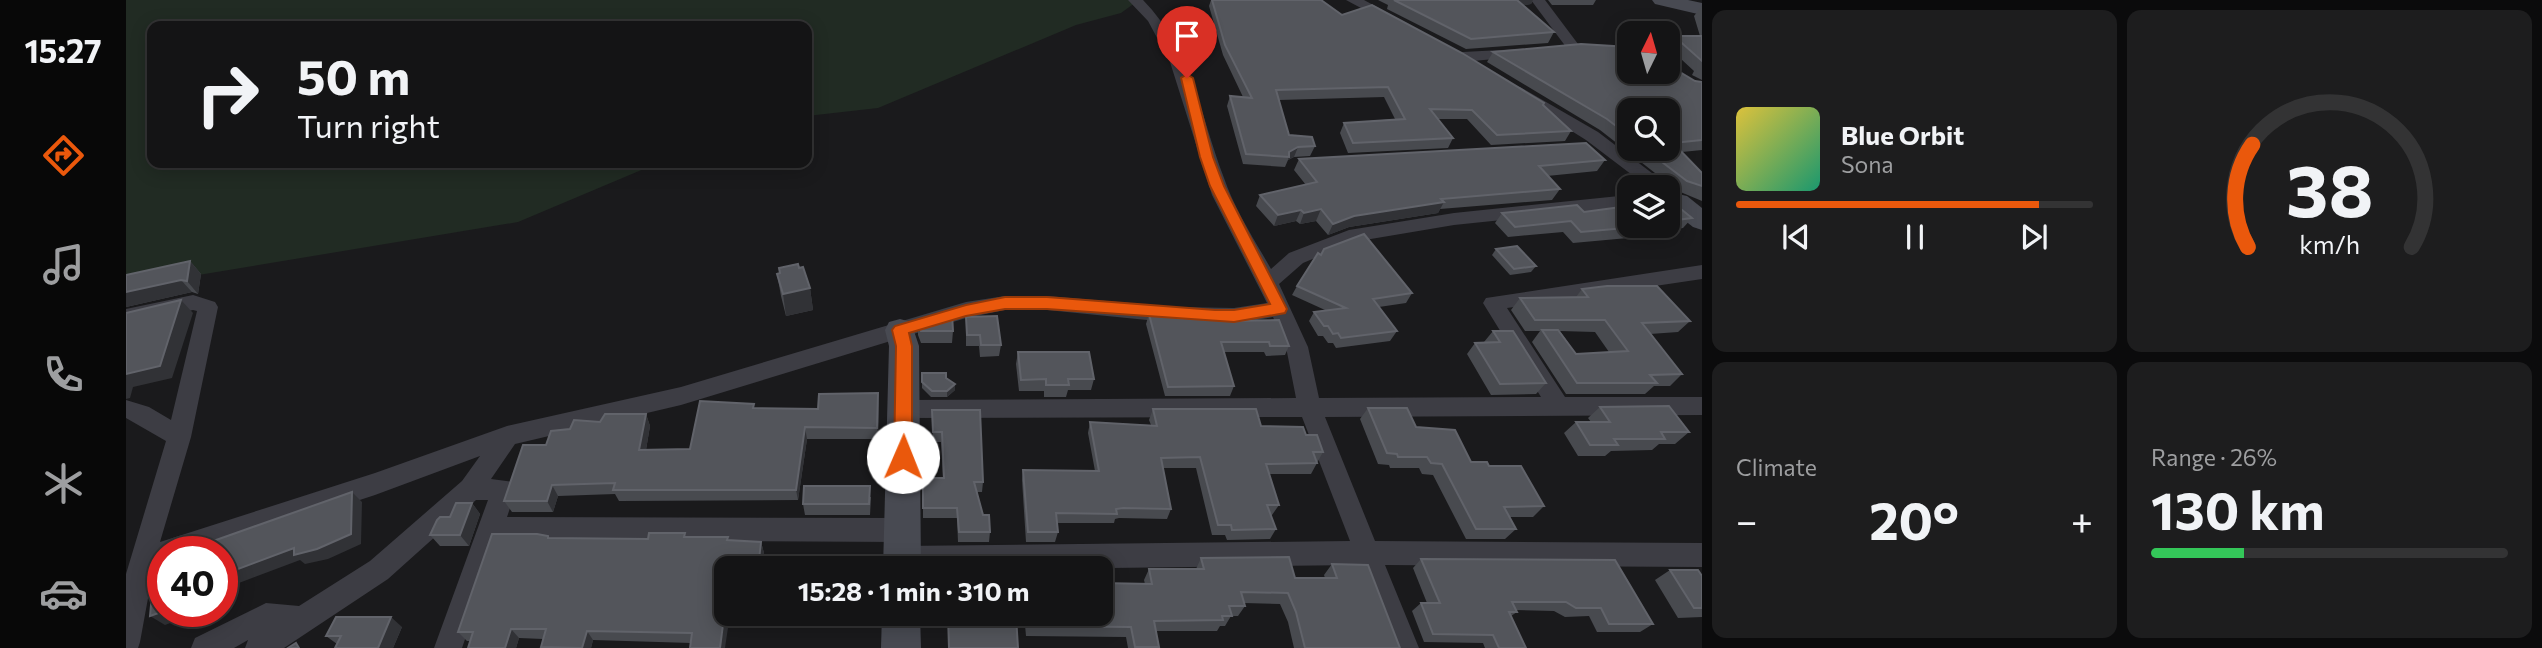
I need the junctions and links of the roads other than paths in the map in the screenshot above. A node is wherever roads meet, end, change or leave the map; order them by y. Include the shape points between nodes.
1 (1135, 0) edge
2 (1353, 0) edge
3 (1538, 0) edge
4 (1662, 0) edge
5 (1702, 9) edge
6 (1409, 28) edge
7 (1574, 48) edge
8 (1535, 51) edge
9 (1487, 71) edge
10 (1510, 86) edge
11 (1601, 142) junction
12 (1576, 147) edge
13 (1644, 175) edge
14 (1617, 202) edge
15 (1680, 203) edge
16 (1702, 222) edge
17 (1702, 272) edge
18 (1268, 282) junction
19 (1279, 309) junction
20 (126, 317) edge
21 (900, 330) junction
22 (1558, 406) junction
23 (1702, 407) edge
24 (126, 409) edge
25 (903, 409) junction
26 (1310, 409) junction
27 (507, 436) junction
28 (179, 437) junction
29 (471, 489) junction
30 (492, 528) junction
31 (214, 536) edge
32 (902, 552) edge
33 (1368, 553) junction
34 (1702, 555) edge
35 (143, 559) edge
36 (303, 620) junction
37 (901, 626) edge
38 (126, 642) edge
39 (205, 648) edge
40 (259, 648) edge
41 (448, 648) edge
42 (901, 648) edge
43 (1405, 648) edge

1 - 18 street via 1146,9 1187,78 1217,186
2 - 6 street
3 - 7 street
4 - 5 street
8 - 9 street via 1458,54
10 - 11 street
11 - 12 street
11 - 13 street
14 - 18 street via 1454,219 1349,236 1296,258
15 - 16 street
17 - 22 street via 1493,303
18 - 19 street
19 - 21 street via 1223,316 1177,315 1005,303
19 - 26 street via 1297,347
20 - 28 street via 193,302 208,307
21 - 25 street
21 - 27 street via 681,396
22 - 23 street
22 - 26 street
24 - 28 street
25 - 26 street
25 - 32 street
26 - 33 street
27 - 29 street
27 - 31 street
28 - 35 street
29 - 30 street via 504,490
29 - 36 street via 379,570
30 - 32 street
30 - 41 street
32 - 33 street
33 - 34 street
33 - 43 street
35 - 38 street
36 - 39 street via 266,616
36 - 40 street
37 - 42 street

